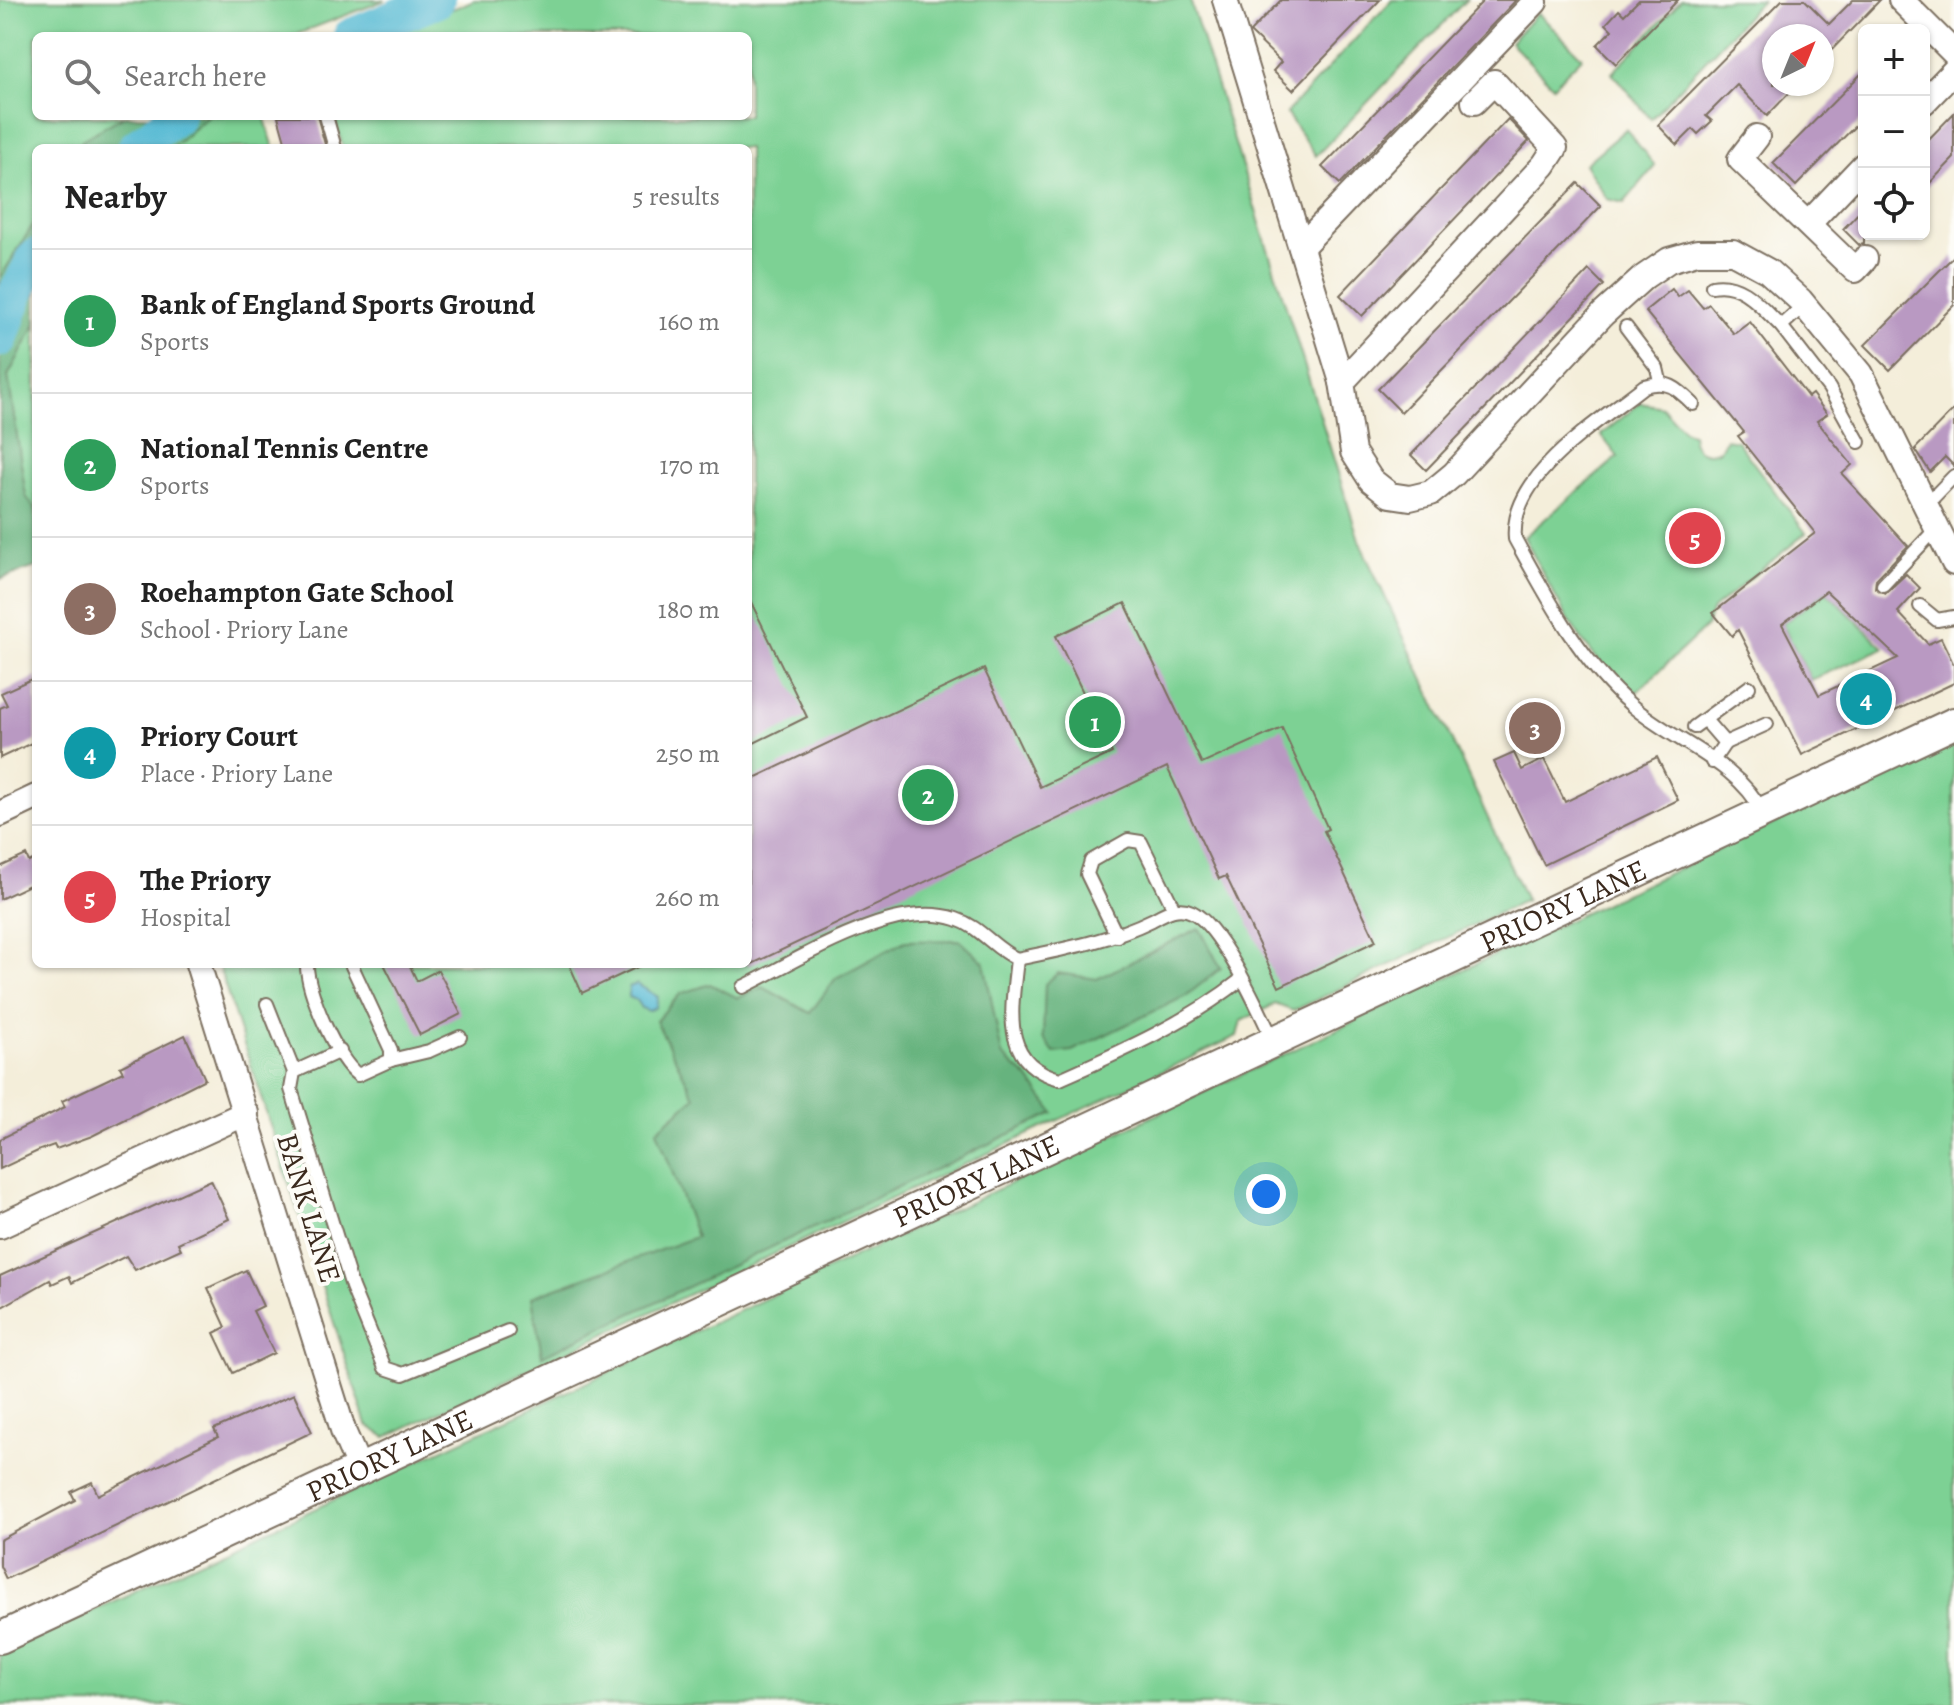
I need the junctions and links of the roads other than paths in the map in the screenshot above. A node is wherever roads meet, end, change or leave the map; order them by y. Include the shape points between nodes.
1 (1225, 0) edge
2 (1901, 0) edge
3 (1535, 2) dead end
4 (1954, 53) edge
5 (1954, 71) edge
6 (1930, 96) edge
7 (1474, 102) dead end
8 (327, 120) edge
9 (1757, 137) dead end
10 (334, 144) edge
11 (1861, 168) edge
12 (1809, 223) junction
13 (1301, 247) junction
14 (1865, 259) dead end
15 (1712, 286) dead end
16 (1804, 305) junction
17 (1781, 326) junction
18 (1626, 327) dead end
19 (1660, 381) junction
20 (1342, 382) junction
21 (1693, 404) dead end
22 (1859, 442) dead end
23 (1954, 476) edge
24 (1924, 507) junction
25 (1935, 530) junction
26 (1954, 563) edge
27 (1883, 585) dead end
28 (1920, 606) dead end
29 (1954, 617) edge
30 (1749, 687) dead end
31 (1706, 721) junction
32 (1954, 723) edge
33 (1767, 724) dead end
34 (1694, 727) dead end
35 (1725, 743) junction
36 (1712, 762) junction
37 (32, 799) edge
38 (1763, 813) junction
39 (0, 814) edge
40 (1174, 909) junction
41 (1117, 936) junction
42 (1017, 959) junction
43 (199, 968) edge
44 (307, 968) edge
45 (353, 968) edge
46 (1242, 979) junction
47 (743, 987) dead end
48 (267, 1004) dead end
49 (460, 1037) dead end
50 (1273, 1041) junction
51 (340, 1051) junction
52 (391, 1060) junction
53 (294, 1072) junction
54 (246, 1113) junction
55 (0, 1226) edge
56 (508, 1331) dead end
57 (360, 1470) junction
58 (0, 1638) edge

1 - 13 street
2 - 4 street
3 - 13 street
5 - 6 street
7 - 20 street via 1494,82 1555,148
8 - 10 lane
9 - 12 street via 1740,159
11 - 12 street
12 - 14 street via 1855,270
13 - 20 street
15 - 17 lane via 1727,283 1744,291
16 - 17 lane
16 - 20 street via 1768,271 1733,252 1697,252 1669,260 1603,314 1454,474 1431,493 1410,498 1390,495 1371,480 1353,452
16 - 24 street via 1861,374
17 - 22 lane via 1829,388
18 - 19 lane via 1657,368
19 - 21 lane via 1676,387
19 - 36 lane via 1644,386 1549,462 1513,518 1515,539 1589,661 1612,688
23 - 24 lane
24 - 25 street
25 - 26 street
25 - 27 lane
28 - 29 lane via 1937,620
30 - 31 lane
31 - 34 lane
31 - 35 lane
32 - 38 street, PRIORY LANE
33 - 35 lane
35 - 36 lane
36 - 38 lane via 1748,788
37 - 39 street
38 - 50 street, PRIORY LANE
40 - 41 lane
40 - 41 lane via 1141,842 1128,840 1091,861 1087,874
40 - 46 lane via 1192,912 1208,925
41 - 42 lane
42 - 46 lane via 1012,1035 1022,1057 1043,1074 1060,1079 1165,1032
42 - 47 lane via 968,924 934,916 899,918 862,929
43 - 54 street, BANK LANE
44 - 51 lane via 306,982
45 - 52 lane
46 - 50 lane
48 - 53 lane
49 - 52 lane
50 - 57 street, PRIORY LANE
51 - 52 lane via 358,1075
51 - 53 lane
53 - 56 lane via 291,1089 347,1272 385,1368 403,1374
54 - 55 street
54 - 57 street, BANK LANE
57 - 58 street, PRIORY LANE

